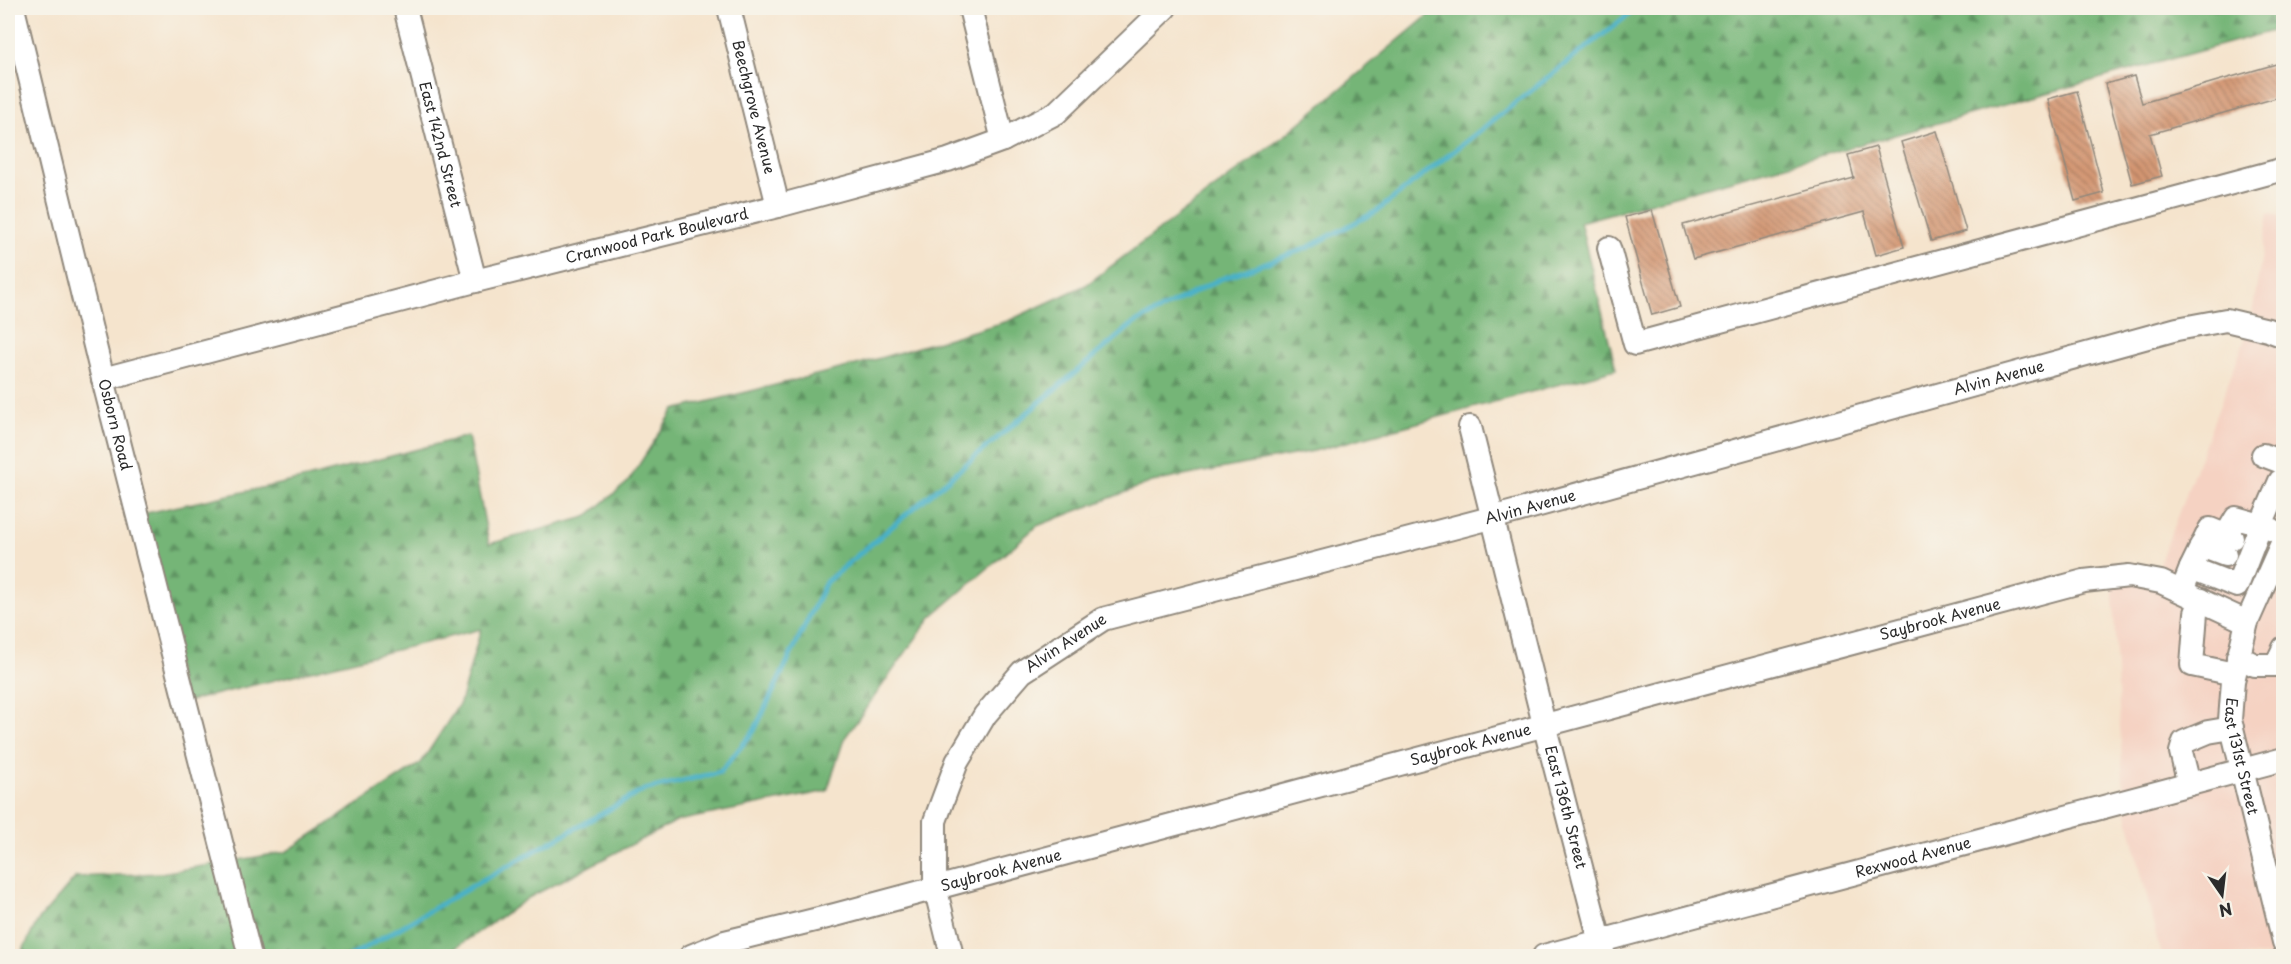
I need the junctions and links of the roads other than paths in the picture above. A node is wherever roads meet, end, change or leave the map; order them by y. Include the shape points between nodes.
1 (13, 8) edge
2 (405, 8) edge
3 (729, 8) edge
4 (970, 8) edge
5 (1165, 8) edge
6 (1003, 140) junction
7 (2283, 169) edge
8 (778, 206) junction
9 (1609, 248) dead end
10 (475, 281) junction
11 (2283, 336) edge
12 (103, 379) junction
13 (1470, 427) dead end
14 (2279, 471) edge
15 (1493, 518) junction
16 (2283, 537) edge
17 (2242, 546) junction
18 (2276, 565) edge
19 (2191, 568) junction
20 (2191, 596) junction
21 (2247, 622) junction
22 (2283, 648) edge
23 (2236, 665) junction
24 (1544, 724) junction
25 (2232, 728) junction
26 (2283, 759) edge
27 (2241, 770) junction
28 (2189, 784) junction
29 (935, 887) junction
30 (2283, 942) edge
31 (1602, 949) edge
32 (250, 957) edge
33 (691, 957) edge
34 (952, 957) edge
35 (1544, 957) edge

1 - 12 street, Osborn Road
2 - 10 street, East 142nd Street
3 - 8 street, Beechgrove Avenue
4 - 6 street
5 - 6 street, Cranwood Park Boulevard via 1056,113
6 - 8 street, Cranwood Park Boulevard via 948,160
7 - 9 street via 1635,344
8 - 10 street, Cranwood Park Boulevard
10 - 12 street, Cranwood Park Boulevard
11 - 15 street, Alvin Avenue via 2226,320 2177,329
12 - 32 street, Osborn Road
13 - 15 street, East 136th Street
14 - 17 street
15 - 24 street, East 136th Street
15 - 29 street, Alvin Avenue via 1103,619 1053,651 1022,672 985,715 957,762 935,821
16 - 17 street
16 - 18 street, East 131st Street
17 - 18 street
17 - 19 street via 2210,529
17 - 19 street via 2237,586
18 - 21 street, East 131st Street
19 - 20 street
20 - 21 street, Saybrook Avenue
20 - 23 street via 2196,613 2192,665
20 - 24 street, Saybrook Avenue via 2160,582 2129,576 2084,581
21 - 23 street, East 131st Street
22 - 23 street via 2276,665
23 - 25 street, East 131st Street
24 - 29 street, Saybrook Avenue
24 - 31 street, East 136th Street
25 - 27 street, East 131st Street
25 - 28 street via 2184,742 2181,752
26 - 27 street, Rexwood Avenue
27 - 28 street, Rexwood Avenue
27 - 30 street, East 131st Street
28 - 31 street, Rexwood Avenue
29 - 33 street, Saybrook Avenue via 725,942
29 - 34 street, Alvin Avenue
31 - 35 street, Rexwood Avenue

